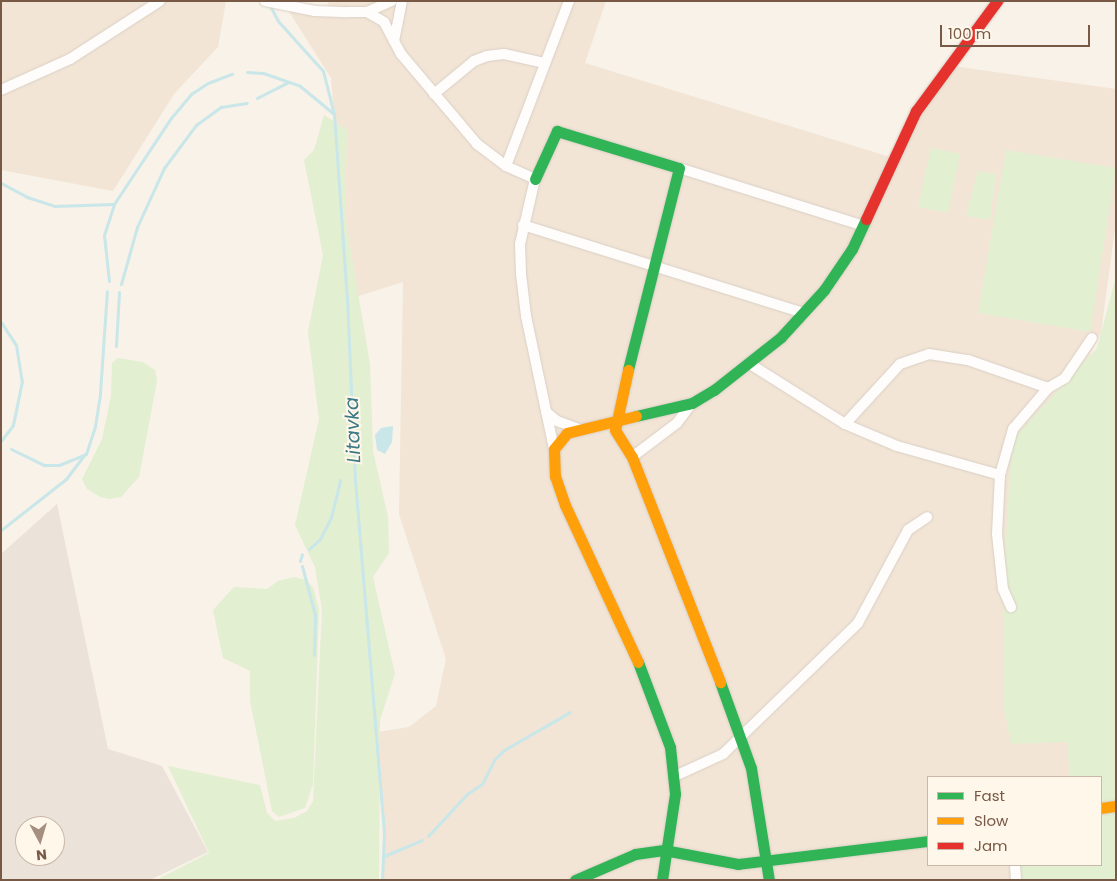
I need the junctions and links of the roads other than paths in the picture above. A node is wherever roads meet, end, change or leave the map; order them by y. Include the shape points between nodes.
1 (160, 1) edge
2 (265, 1) edge
3 (392, 1) edge
4 (402, 1) edge
5 (569, 1) edge
6 (997, 1) edge
7 (367, 12) junction
8 (394, 42) junction
9 (545, 63) junction
10 (1, 90) edge
11 (434, 94) junction
12 (506, 166) junction
13 (679, 168) junction
14 (535, 179) junction
15 (523, 225) junction
16 (864, 226) junction
17 (655, 264) junction
18 (804, 313) junction
19 (1092, 338) dead end
20 (750, 364) junction
21 (1048, 388) junction
22 (692, 403) junction
23 (546, 412) junction
24 (614, 422) junction
25 (845, 424) junction
26 (579, 429) junction
27 (554, 449) junction
28 (632, 458) junction
29 (1000, 475) junction
30 (927, 517) dead end
31 (1011, 607) dead end
32 (742, 738) junction
33 (676, 776) junction
34 (1116, 806) edge
35 (1102, 808) edge
36 (927, 841) edge
37 (664, 850) junction
38 (765, 862) junction
39 (1015, 866) edge
40 (575, 880) edge
41 (662, 880) edge
42 (769, 880) edge
43 (1016, 880) edge

1 - 10 street via 70,59
2 - 7 street via 315,11
3 - 7 street
4 - 8 street
5 - 9 street
6 - 16 street via 916,111 890,162
7 - 8 street via 384,22
8 - 11 street
9 - 11 street via 504,54 487,56 474,61
9 - 12 street
11 - 12 street via 477,144
12 - 14 street
13 - 14 street via 557,132
13 - 16 street
13 - 17 street
14 - 15 street
15 - 17 street
15 - 23 street via 521,274
16 - 18 street via 824,290
17 - 18 street
17 - 24 street
18 - 20 street
19 - 21 street via 1065,378
20 - 22 street
20 - 25 street
21 - 25 street via 968,360 929,354 900,364
21 - 29 street via 1013,429
22 - 24 street
22 - 28 street via 677,423
23 - 26 street via 557,421
23 - 27 street
24 - 26 street
24 - 28 street
25 - 29 street via 897,446
26 - 27 street via 567,433
27 - 33 street via 555,476 565,505 643,672 664,728
28 - 32 street
29 - 31 street via 998,534 1003,589
30 - 32 street via 908,530 858,623
32 - 33 street via 704,765
32 - 38 street via 752,768
33 - 37 street via 673,812
34 - 35 street
36 - 38 street
37 - 38 street via 716,862
37 - 40 street via 635,854
37 - 41 street
38 - 42 street
39 - 43 street

